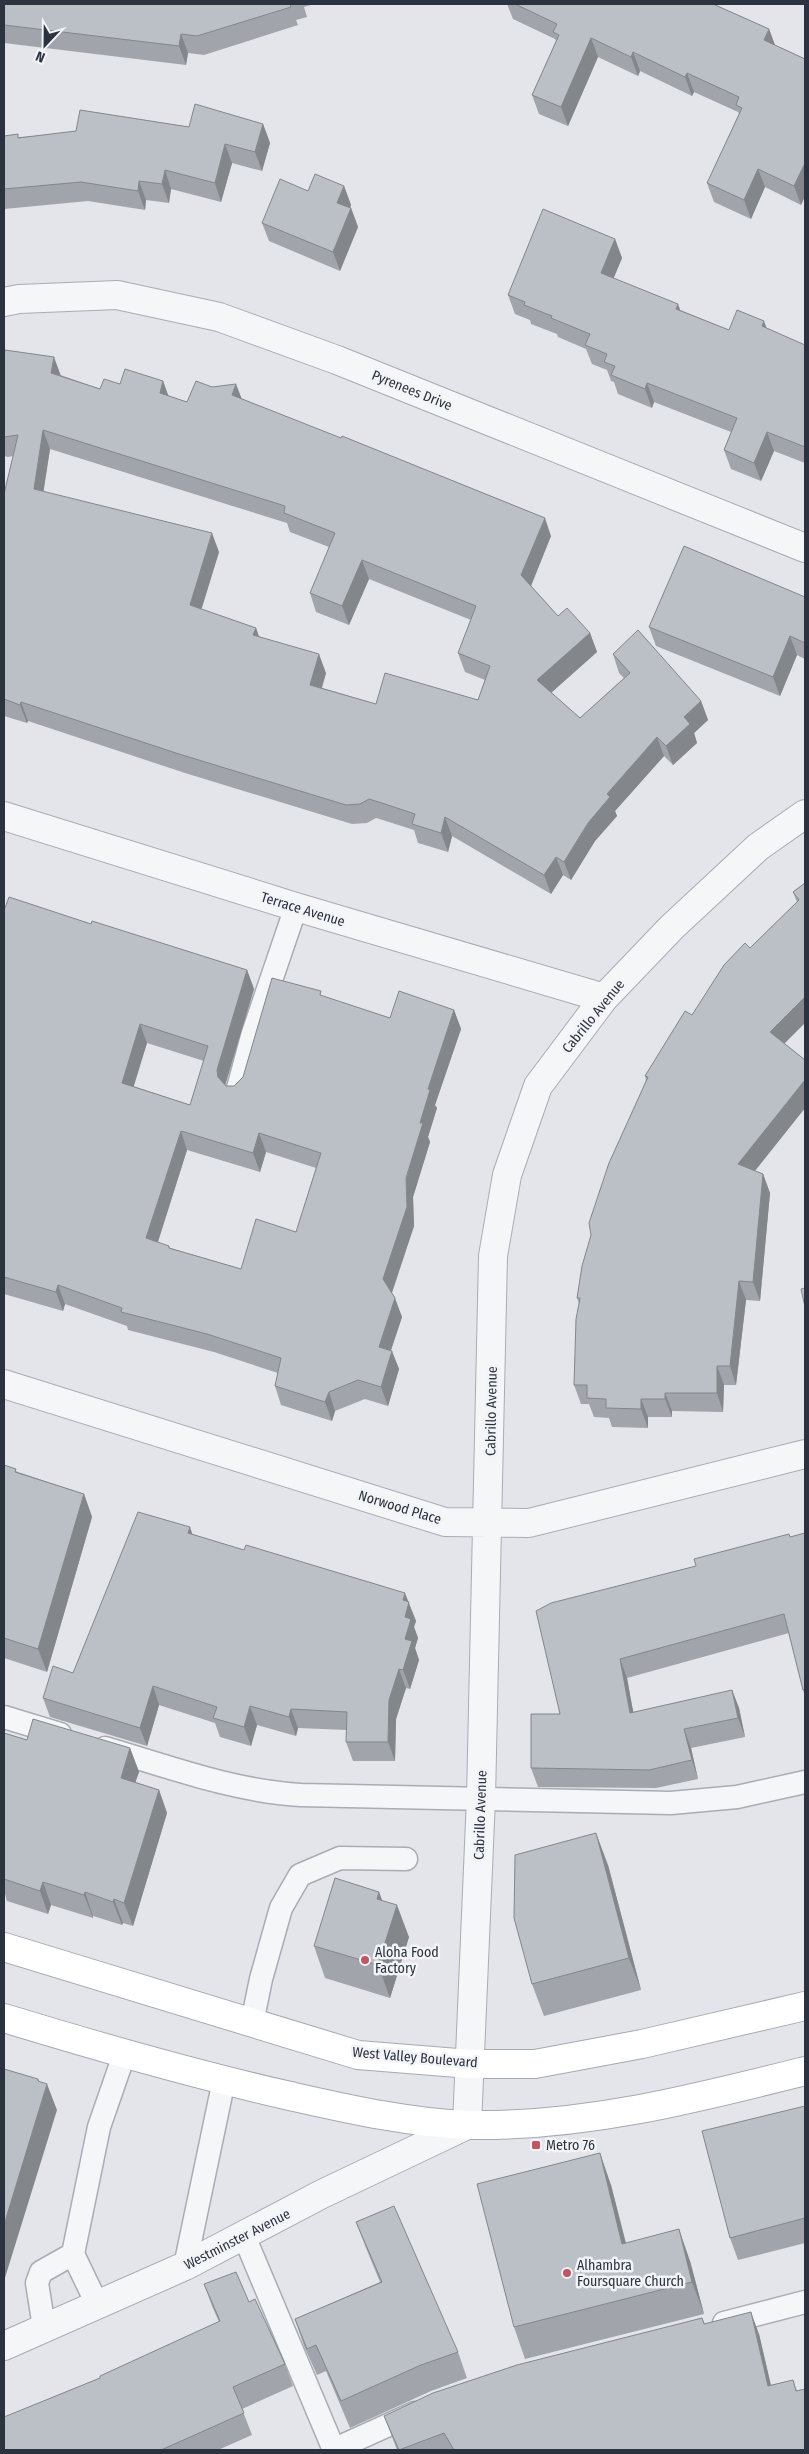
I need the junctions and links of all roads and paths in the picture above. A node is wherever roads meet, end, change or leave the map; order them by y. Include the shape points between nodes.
1 (4, 302) edge
2 (805, 548) edge
3 (805, 814) edge
4 (4, 816) edge
5 (296, 907) junction
6 (604, 998) junction
7 (236, 1092) edge
8 (4, 1384) edge
9 (805, 1454) edge
10 (488, 1522) junction
11 (4, 1717) edge
12 (805, 1782) edge
13 (481, 1798) junction
14 (406, 1859) dead end
15 (4, 1947) edge
16 (805, 2006) edge
17 (4, 2018) edge
18 (252, 2024) junction
19 (124, 2055) junction
20 (470, 2064) junction
21 (805, 2071) edge
22 (224, 2080) junction
23 (467, 2125) junction
24 (244, 2236) junction
25 (73, 2254) junction
26 (185, 2266) junction
27 (805, 2302) edge
28 (97, 2304) junction
29 (44, 2327) junction
30 (704, 2328) edge
31 (4, 2346) edge
32 (436, 2403) edge
33 (333, 2450) edge

1 - 2 street, Pyrenees Drive via 19,298 118,295 219,317 337,360
3 - 6 street, Cabrillo Avenue via 758,846
4 - 5 street, Terrace Avenue
5 - 6 street, Terrace Avenue
5 - 7 lane
6 - 10 street, Cabrillo Avenue via 538,1086 507,1175 493,1256
8 - 10 street, Norwood Place via 445,1522
9 - 10 street, Norwood Place via 529,1523
10 - 13 street, Cabrillo Avenue
11 - 13 lane via 235,1787 268,1793
12 - 13 lane via 737,1797 679,1802
13 - 20 street, Cabrillo Avenue
14 - 18 lane via 340,1858 300,1875 280,1908
15 - 18 main road, West Valley Boulevard
16 - 20 main road, West Valley Boulevard via 642,2044 535,2064
17 - 19 main road
18 - 20 main road, West Valley Boulevard via 358,2055
19 - 22 main road
19 - 25 lane via 99,2127
20 - 23 street, Cabrillo Avenue
21 - 23 main road via 686,2101 620,2113 543,2122
22 - 23 main road via 379,2114
22 - 26 lane
23 - 24 street, Westminster Avenue
24 - 26 street, Westminster Avenue
24 - 33 lane
25 - 28 lane
25 - 29 lane via 41,2272 37,2283
26 - 28 street, Westminster Avenue
27 - 30 lane
28 - 29 street, Westminster Avenue
29 - 31 street, Westminster Avenue
32 - 33 lane

